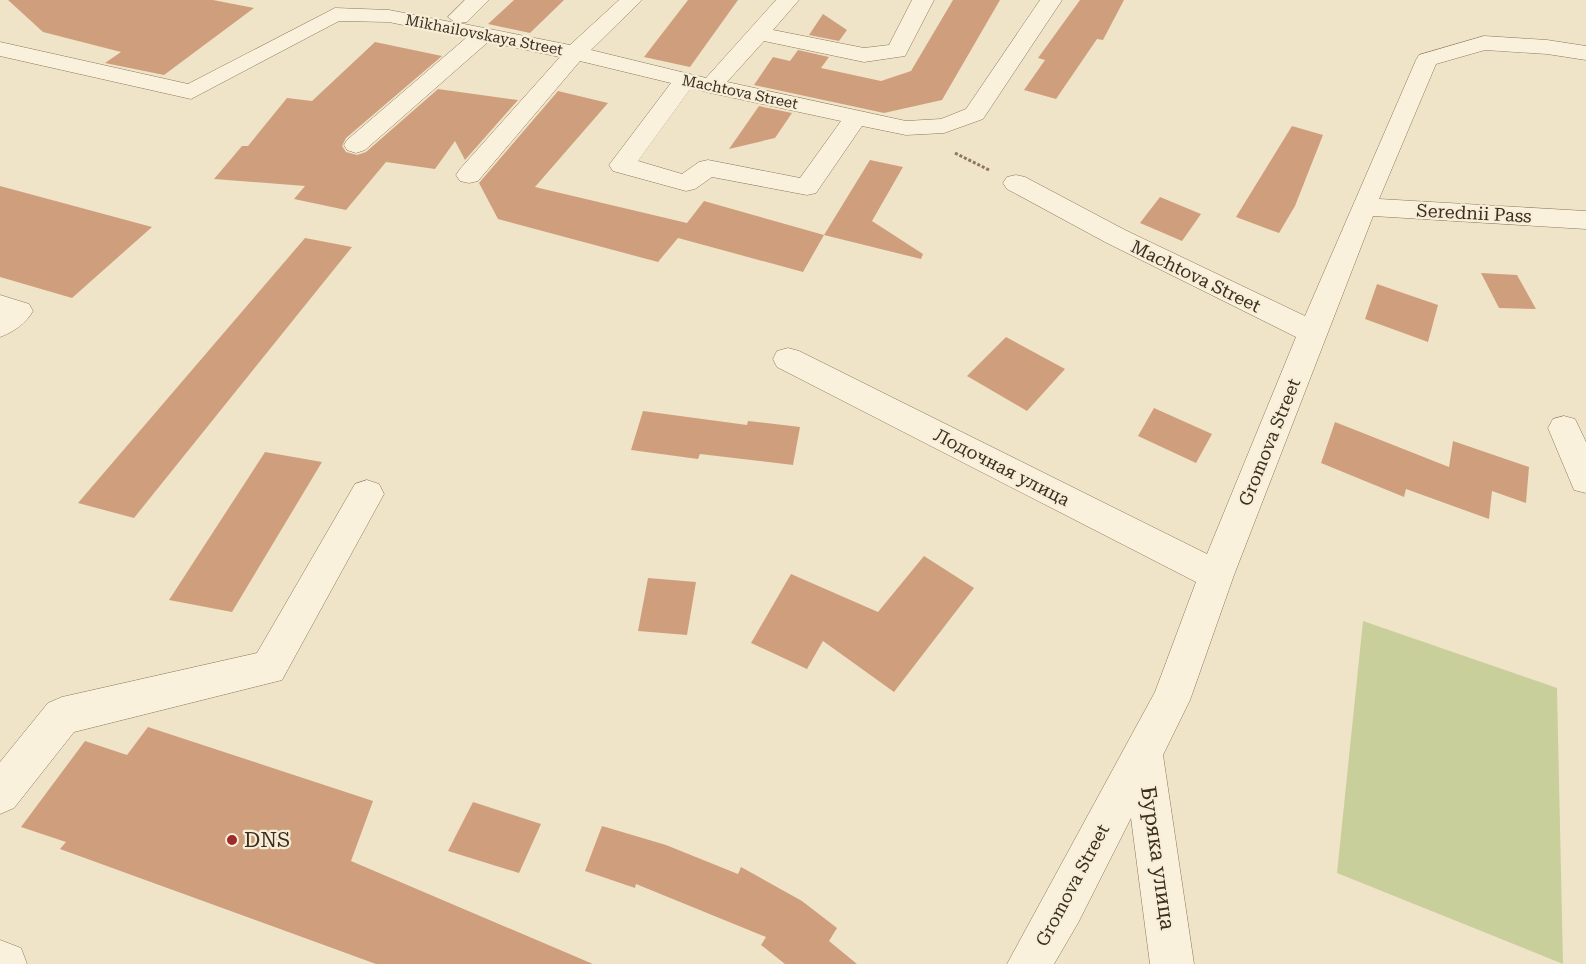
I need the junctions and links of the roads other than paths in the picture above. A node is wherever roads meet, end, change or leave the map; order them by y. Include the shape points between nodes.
1 (478, 0) edge
2 (631, 0) edge
3 (788, 0) edge
4 (923, 0) edge
5 (1051, 0) edge
6 (459, 17) dead end
7 (758, 33) junction
8 (483, 35) junction
9 (0, 50) edge
10 (575, 52) junction
11 (1586, 53) edge
12 (685, 80) junction
13 (711, 86) junction
14 (856, 117) junction
15 (356, 145) dead end
16 (469, 175) dead end
17 (1016, 183) road end
18 (1363, 207) junction
19 (1586, 220) edge
20 (0, 306) edge
21 (0, 326) edge
22 (1313, 333) junction
23 (788, 359) dead end
24 (1564, 428) dead end
25 (1586, 480) edge
26 (367, 494) dead end
27 (1216, 574) junction
28 (1143, 753) junction
29 (0, 794) edge
30 (0, 962) edge
31 (5, 964) edge
32 (1029, 964) edge
33 (1172, 964) edge

1 - 6 street
2 - 10 street, Mikhailovskaya Street
3 - 7 street
4 - 7 street via 897,51 864,55
5 - 14 street, Machtova Street via 975,114 944,126 906,128
7 - 13 street
8 - 9 street, Mikhailovskaya Street via 389,16 335,14 191,92
8 - 10 street, Mikhailovskaya Street
8 - 15 street
10 - 12 street, Machtova Street
10 - 16 street
11 - 18 street, Gromova Street via 1484,43 1427,60
12 - 13 street, Machtova Street
12 - 14 street via 622,165 686,183 708,168 807,187
13 - 14 street, Machtova Street
17 - 22 street, Machtova Street
18 - 19 street, Serednii Pass
18 - 22 street, Gromova Street
20 - 21 street via 19,311
22 - 27 street, Gromova Street
23 - 27 street, Лодочная улица
24 - 25 street
26 - 29 street via 269,668 62,716
27 - 28 street, Gromova Street via 1171,700
28 - 32 street, Gromova Street via 1063,908
28 - 33 street, Буряка улица
30 - 31 street

